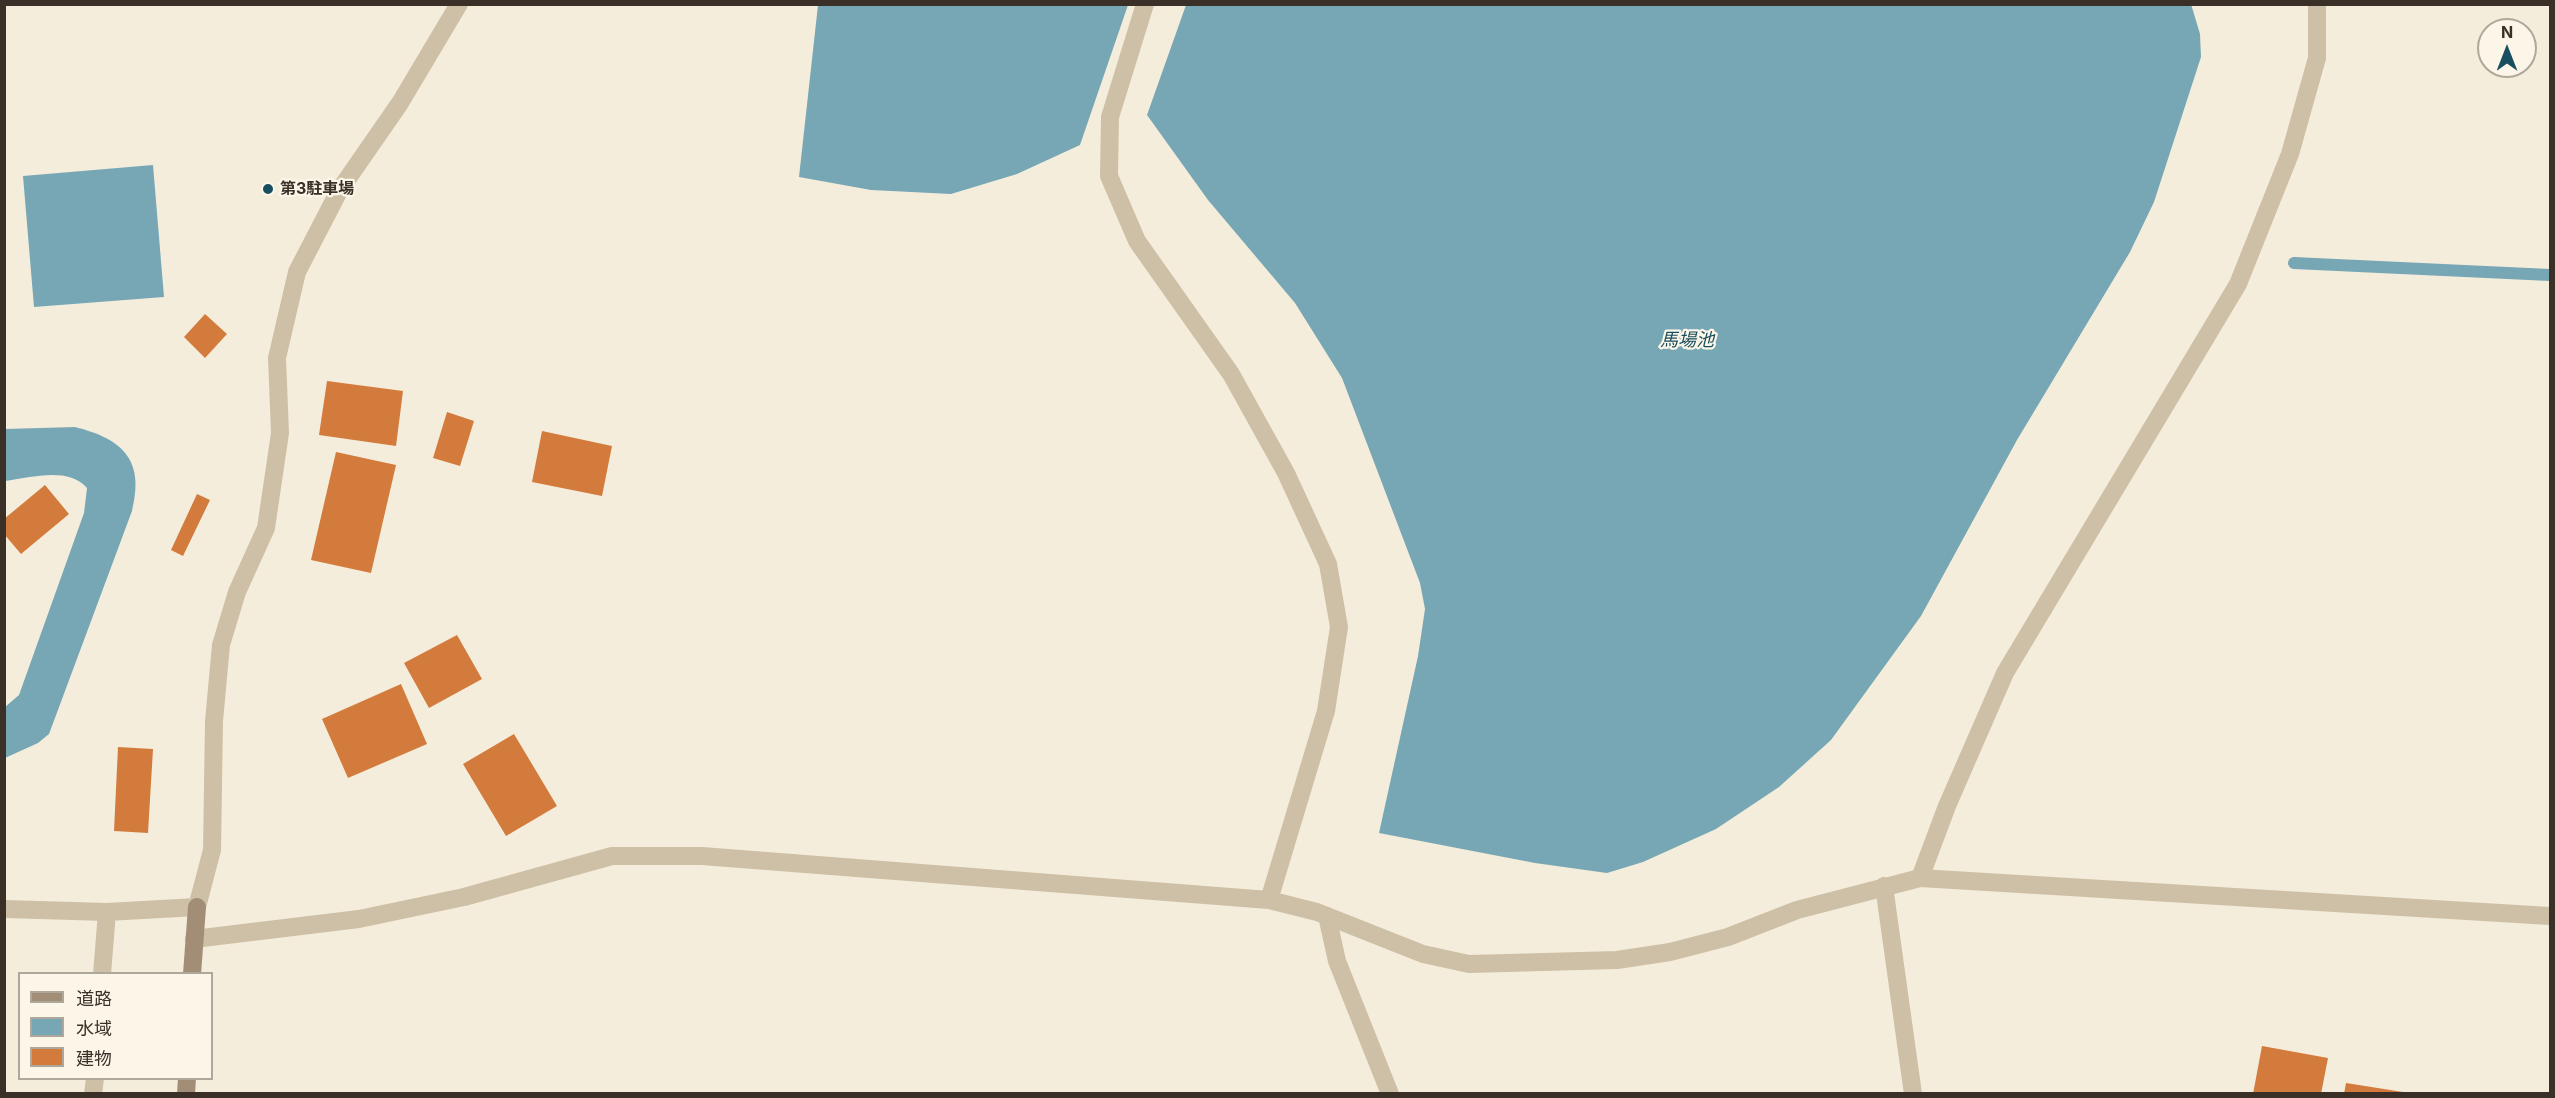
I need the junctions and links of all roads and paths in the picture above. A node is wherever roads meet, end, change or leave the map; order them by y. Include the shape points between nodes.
1 (459, 4) edge
2 (1144, 4) edge
3 (2317, 4) edge
4 (1920, 878) junction
5 (1884, 885) junction
6 (1269, 900) junction
7 (197, 907) junction
8 (4, 909) edge
9 (107, 912) junction
10 (1327, 916) junction
11 (2550, 916) edge
12 (194, 939) junction
13 (102, 972) edge
14 (192, 972) edge
15 (1390, 1094) edge
16 (1913, 1094) edge

1 - 7 street via 400,103 339,191 297,272 277,358 280,434 266,528 237,592 222,645 214,722 212,850
2 - 6 street via 1110,117 1109,176 1137,241 1232,374 1286,473 1328,564 1339,627 1326,711
3 - 4 street via 2317,58 2290,154 2238,284 2005,673
4 - 5 street
4 - 11 street
5 - 10 street via 1797,910 1728,937 1617,960 1470,964 1423,954
5 - 16 street
6 - 10 street
6 - 12 street via 702,856 612,856 464,897 359,919
7 - 9 street
7 - 12 street
8 - 9 street
9 - 13 street
10 - 15 street via 1338,961
12 - 14 street

